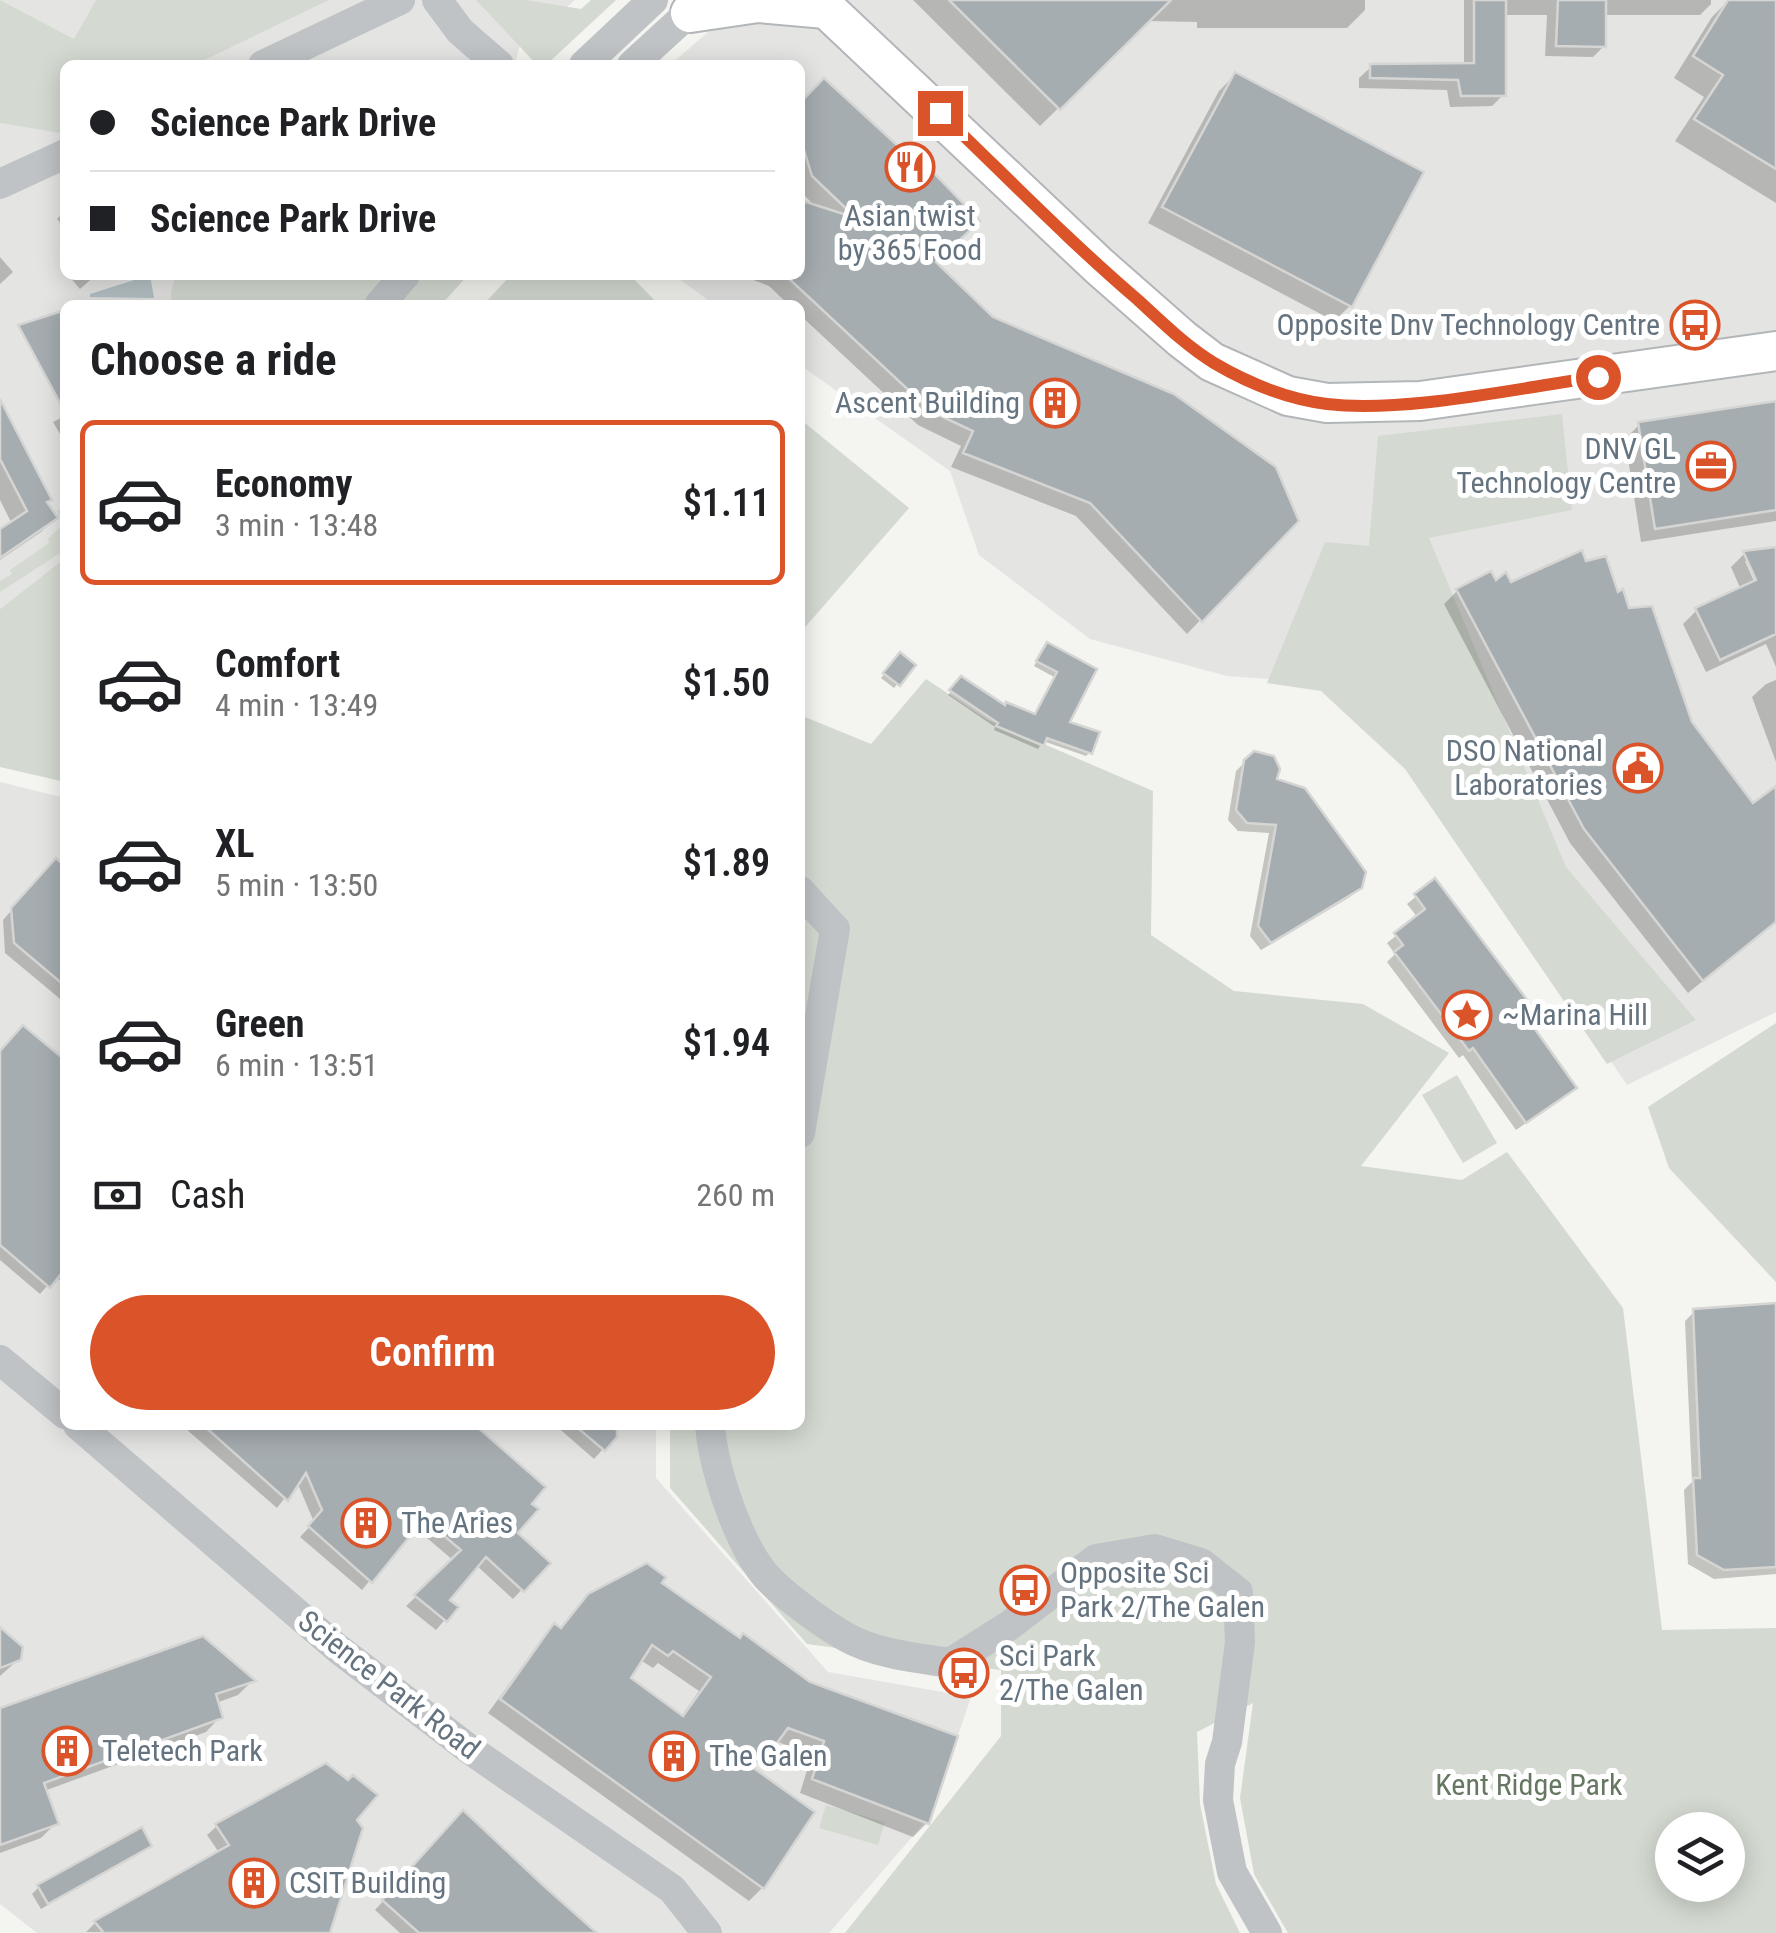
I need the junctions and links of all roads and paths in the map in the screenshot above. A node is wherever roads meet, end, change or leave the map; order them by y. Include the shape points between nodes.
1 (400, 0) edge
2 (438, 0) edge
3 (653, 0) edge
4 (830, 3) edge
5 (697, 6) edge
6 (274, 60) edge
7 (493, 60) edge
8 (589, 60) edge
9 (638, 60) edge
10 (60, 156) edge
11 (0, 184) edge
12 (1105, 260) junction
13 (401, 280) edge
14 (383, 300) edge
15 (1776, 330) edge
16 (1776, 351) edge
17 (805, 897) edge
18 (805, 1104) edge
19 (0, 1360) edge
20 (60, 1410) edge
21 (84, 1430) edge
22 (711, 1430) edge
23 (706, 1933) edge
24 (1267, 1933) edge

1 - 6 street
2 - 7 street
3 - 8 street
4 - 5 main road
4 - 12 main road
5 - 9 street
10 - 11 street
12 - 15 main road via 1218,350 1291,380 1329,387 1418,383
12 - 16 main road via 1212,362 1288,396 1327,404 1420,401
13 - 14 street
17 - 18 street via 834,929
19 - 20 street
21 - 23 street, Science Park Road via 337,1648 672,1890
22 - 24 street via 725,1493 765,1576 847,1638 891,1652 950,1663 1096,1560 1154,1549 1201,1563 1238,1592 1240,1642 1218,1800 1232,1872

